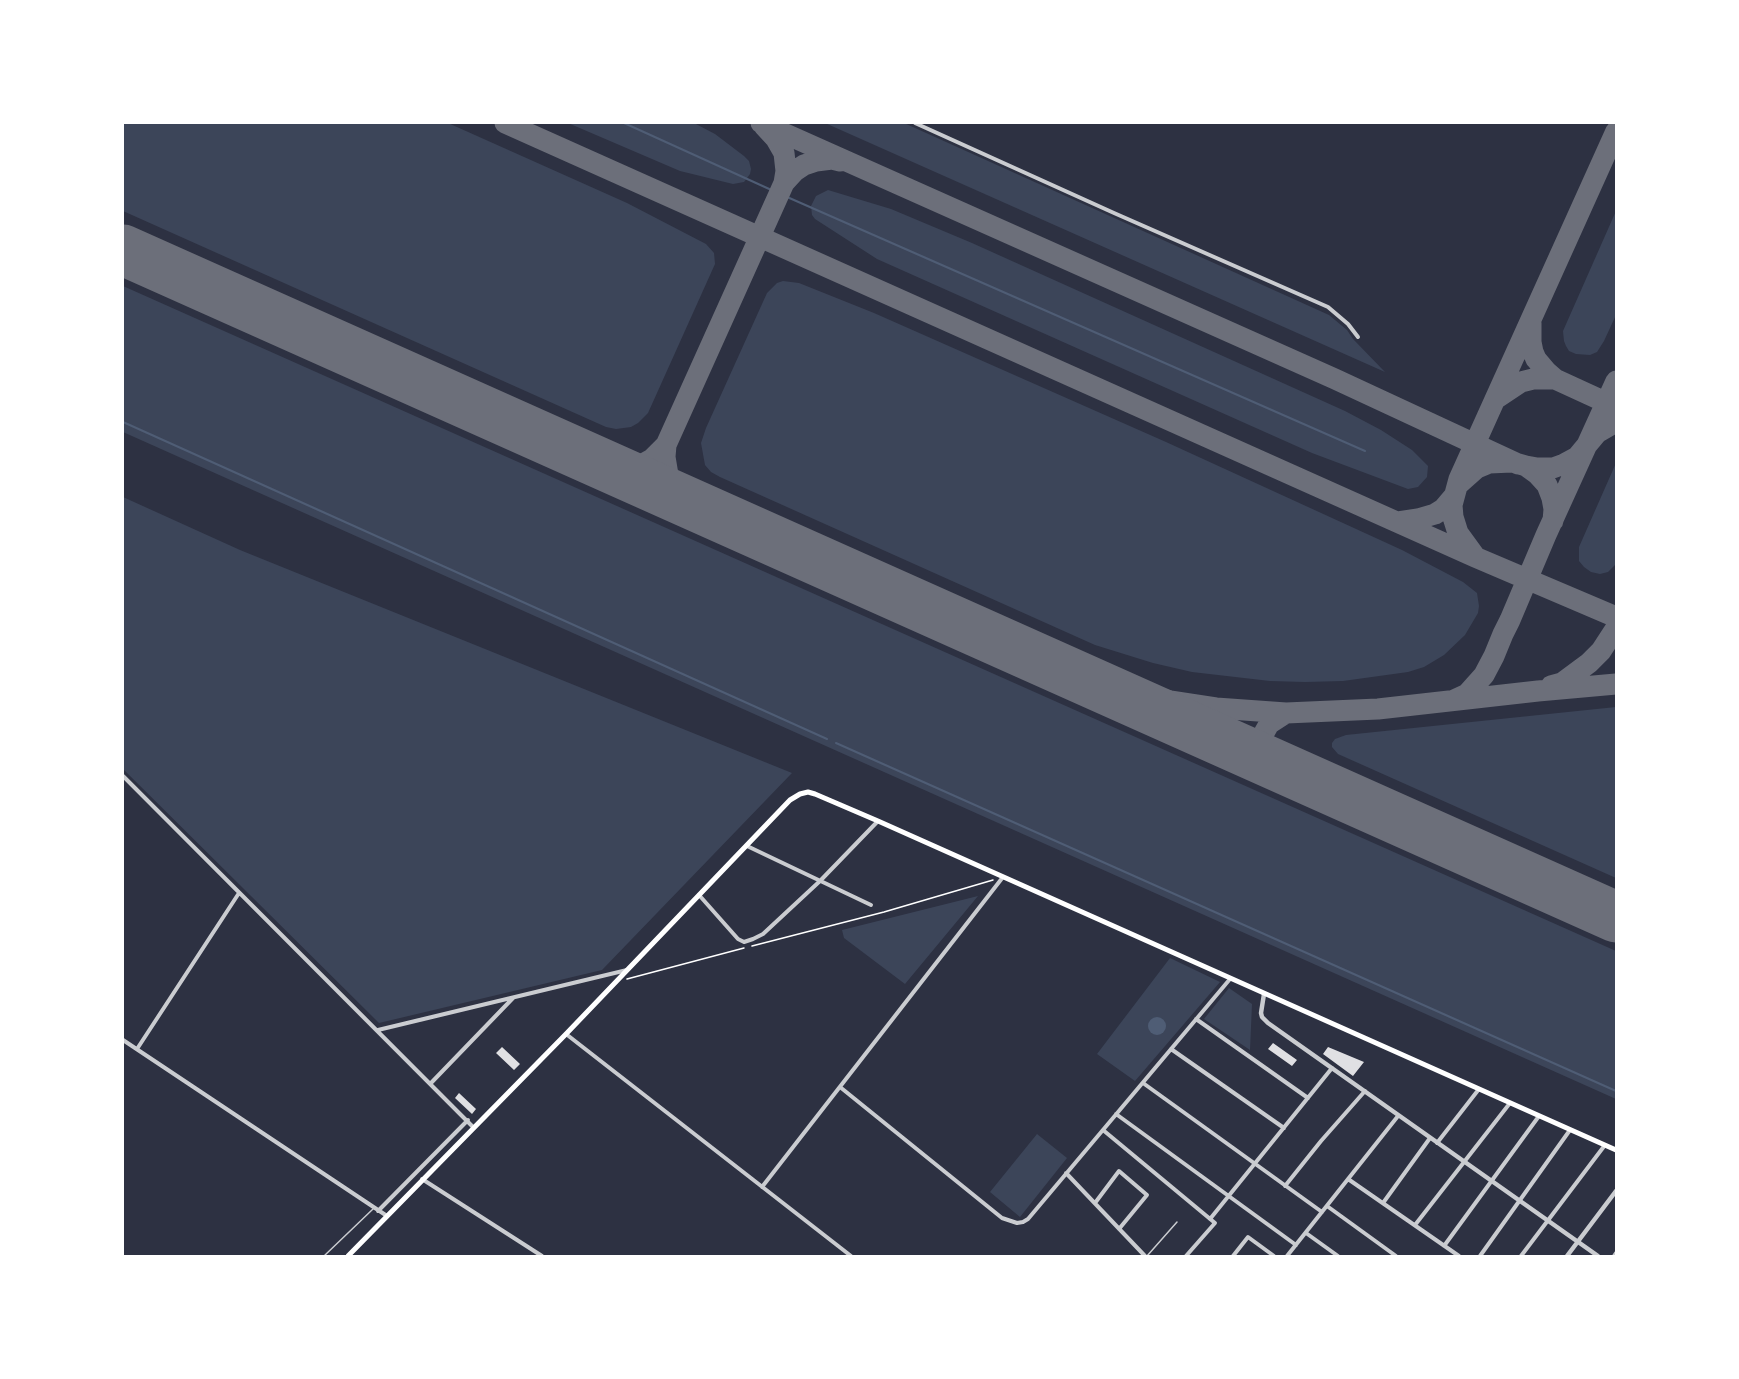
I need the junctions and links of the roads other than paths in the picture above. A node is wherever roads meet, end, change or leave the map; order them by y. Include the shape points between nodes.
1 (915, 123) edge
2 (1358, 337) dead end
3 (123, 776) edge
4 (878, 821) junction
5 (747, 846) junction
6 (1004, 877) junction
7 (820, 881) junction
8 (239, 893) junction
9 (699, 895) junction
10 (871, 905) dead end
11 (627, 970) junction
12 (1230, 979) junction
13 (1264, 994) junction
14 (513, 997) junction
15 (1196, 1019) junction
16 (377, 1030) junction
17 (566, 1034) junction
18 (123, 1040) edge
19 (137, 1049) junction
20 (1171, 1049) junction
21 (1332, 1068) junction
22 (1143, 1083) junction
23 (431, 1084) junction
24 (840, 1087) junction
25 (1479, 1089) junction
26 (1365, 1091) junction
27 (1308, 1098) junction
28 (1510, 1103) junction
29 (1116, 1114) junction
30 (1398, 1116) junction
31 (1539, 1116) junction
32 (468, 1120) junction
33 (473, 1127) junction
34 (1284, 1128) junction
35 (1103, 1130) junction
36 (1570, 1130) junction
37 (1430, 1138) junction
38 (1437, 1143) junction
39 (1605, 1145) junction
40 (1616, 1150) edge
41 (1464, 1162) junction
42 (1255, 1164) junction
43 (1066, 1173) junction
44 (422, 1179) junction
45 (1348, 1179) junction
46 (1491, 1181) junction
47 (1285, 1186) junction
48 (762, 1187) junction
49 (1616, 1191) edge
50 (1228, 1196) junction
51 (1519, 1201) junction
52 (1095, 1203) junction
53 (1383, 1203) junction
54 (1326, 1206) junction
55 (376, 1210) junction
56 (1322, 1212) junction
57 (387, 1216) junction
58 (1210, 1219) junction
59 (1548, 1221) junction
60 (1177, 1222) dead end
61 (1415, 1225) junction
62 (1119, 1229) junction
63 (1306, 1233) junction
64 (1577, 1242) junction
65 (1296, 1245) junction
66 (1444, 1246) junction
67 (324, 1256) edge
68 (348, 1256) edge
69 (542, 1256) edge
70 (851, 1256) edge
71 (1146, 1256) edge
72 (1186, 1256) edge
73 (1233, 1256) edge
74 (1274, 1256) edge
75 (1287, 1256) edge
76 (1338, 1256) edge
77 (1396, 1256) edge
78 (1459, 1256) edge
79 (1480, 1256) edge
80 (1521, 1256) edge
81 (1568, 1256) edge
82 (1598, 1256) edge

1 - 2 street via 1328,308
3 - 8 street
4 - 5 main road via 808,792 790,800
4 - 6 main road
4 - 7 street
5 - 7 street
5 - 9 main road
6 - 12 main road
6 - 24 street
7 - 9 street via 763,934 744,942
7 - 10 street
8 - 16 street
8 - 19 street
9 - 11 main road
11 - 14 street
11 - 17 main road
12 - 13 main road
12 - 15 street
13 - 21 street via 1261,1009 1265,1021
13 - 25 main road
14 - 16 street
14 - 23 street
15 - 20 street
15 - 27 street
16 - 23 street
17 - 33 main road
17 - 48 street
18 - 19 street
19 - 55 street
20 - 22 street
20 - 34 street
21 - 26 street
21 - 27 street
22 - 29 street
22 - 42 street
23 - 32 street
24 - 43 street via 1002,1218 1017,1223 1028,1219
24 - 48 street
25 - 28 main road
25 - 38 street
26 - 30 street
26 - 47 street
27 - 34 street
28 - 31 main road
28 - 41 street
29 - 35 street
29 - 50 street
30 - 37 street
30 - 45 street
31 - 36 main road
31 - 46 street
32 - 33 street
32 - 55 street
33 - 44 main road
34 - 42 street
35 - 43 street
35 - 58 street
36 - 39 main road
36 - 51 street
37 - 38 street
37 - 53 street
38 - 41 street
39 - 40 main road
39 - 59 street
41 - 46 street
41 - 61 street
42 - 47 street
42 - 50 street
43 - 52 street
44 - 57 main road
44 - 69 street
45 - 53 street
45 - 54 street
46 - 51 street
46 - 66 street
47 - 56 street
48 - 70 street
49 - 64 street
50 - 58 street
50 - 65 street
51 - 59 street
51 - 79 street
52 - 62 street
52 - 62 street via 1119,1171 1147,1196
53 - 61 street
54 - 56 street
54 - 77 street
55 - 57 street
55 - 67 lane
56 - 63 street
57 - 68 main road
58 - 72 street via 1215,1223
59 - 64 street
59 - 80 street
60 - 71 lane
61 - 66 street
62 - 71 street
63 - 65 street
63 - 76 street
64 - 81 street
64 - 82 street
65 - 75 street
66 - 78 street
73 - 74 street via 1248,1237

